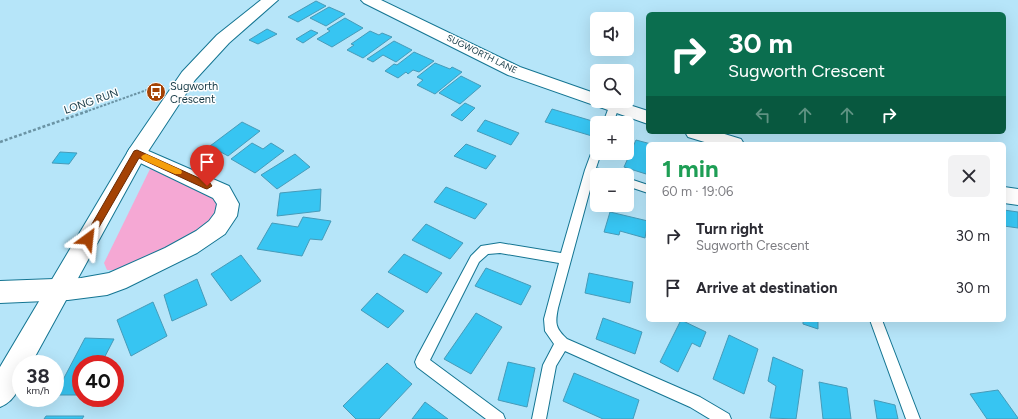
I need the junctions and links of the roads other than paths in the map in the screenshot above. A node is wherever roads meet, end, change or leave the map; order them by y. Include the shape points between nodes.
1 (270, 0) edge
2 (369, 0) edge
3 (590, 102) edge
4 (604, 108) edge
5 (646, 118) edge
6 (702, 134) edge
7 (728, 142) edge
8 (137, 153) junction
9 (590, 170) edge
10 (634, 184) edge
11 (646, 188) edge
12 (1006, 195) edge
13 (1018, 197) edge
14 (566, 259) junction
15 (59, 289) junction
16 (0, 292) edge
17 (877, 322) edge
18 (562, 343) junction
19 (0, 393) edge
20 (498, 419) edge
21 (539, 419) edge
22 (724, 419) edge
23 (913, 419) edge

1 - 8 street via 223,39 188,76
2 - 3 street, SUGWORTH LANE via 514,71
4 - 5 street, SUGWORTH LANE
6 - 7 street
8 - 15 street
8 - 15 street via 221,192 227,198 225,218 213,232 190,247 107,284
9 - 14 lane
10 - 11 lane
12 - 13 street
14 - 18 lane via 549,325 553,335
14 - 20 lane via 500,248 485,249 475,259 422,362
15 - 16 street
15 - 19 street
17 - 23 lane
18 - 21 lane via 550,365
18 - 22 lane via 695,402

